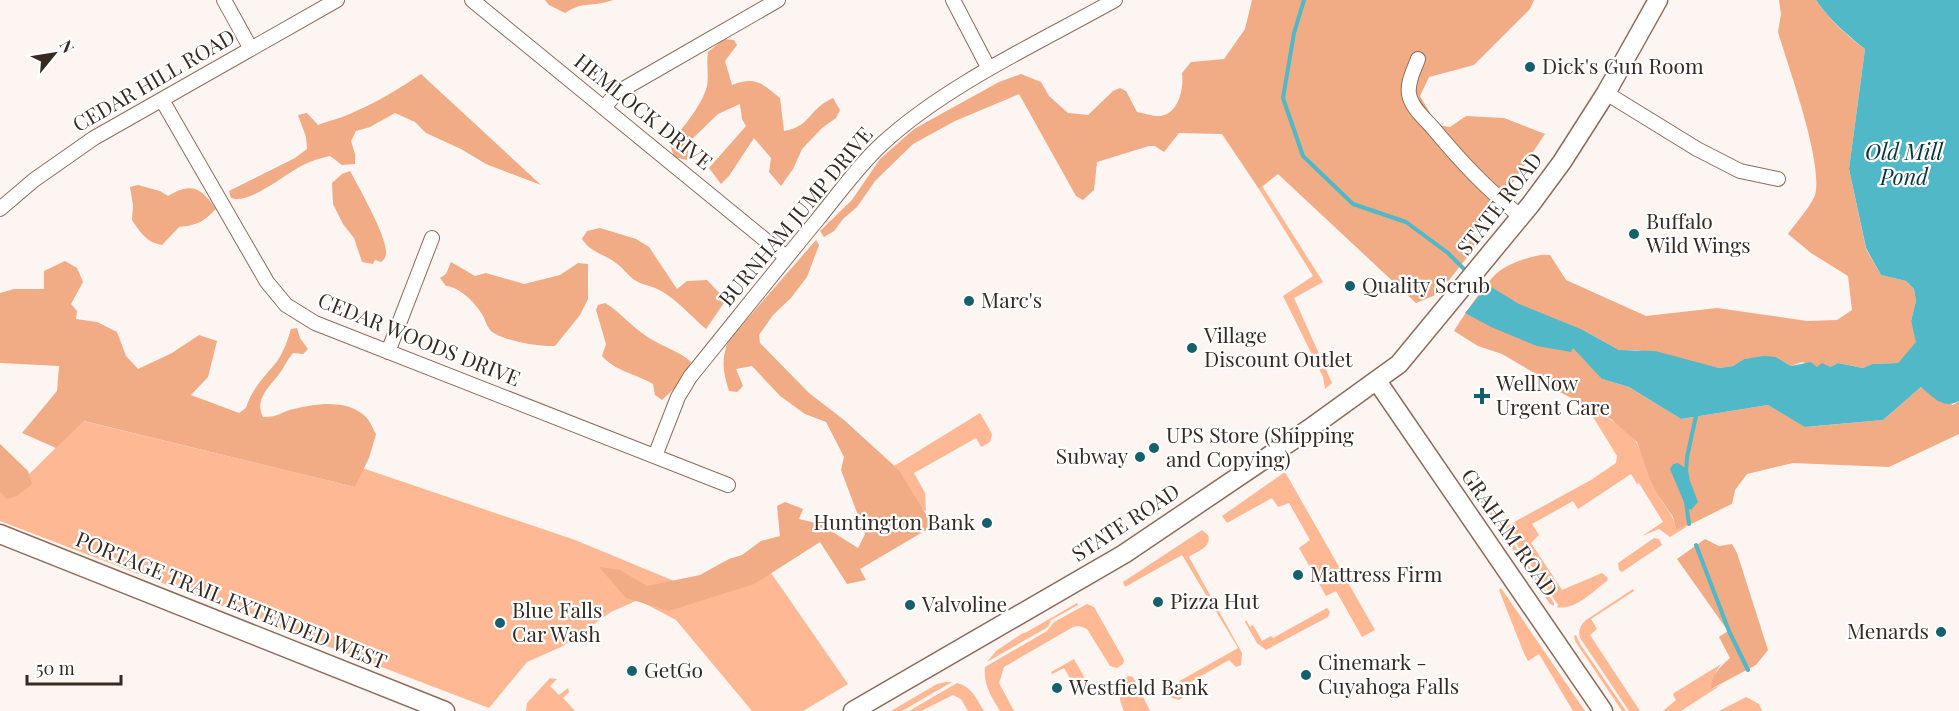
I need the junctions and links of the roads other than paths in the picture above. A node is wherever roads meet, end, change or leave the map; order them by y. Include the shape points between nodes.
1 (224, 0) edge
2 (337, 0) edge
3 (472, 0) edge
4 (778, 0) edge
5 (953, 0) edge
6 (1115, 0) edge
7 (1658, 0) edge
8 (251, 49) junction
9 (1418, 59) dead end
10 (989, 69) junction
11 (1606, 93) junction
12 (162, 100) junction
13 (604, 108) junction
14 (1778, 179) dead end
15 (0, 209) edge
16 (1521, 217) junction
17 (432, 238) dead end
18 (786, 257) junction
19 (388, 352) junction
20 (1377, 381) junction
21 (655, 456) junction
22 (728, 485) dead end
23 (0, 534) edge
24 (446, 711) edge
25 (853, 711) edge
26 (1603, 711) edge

1 - 8 street
2 - 8 street, CEDAR HILL ROAD
3 - 13 street, HEMLOCK DRIVE
4 - 13 street via 625,88
5 - 10 street
6 - 10 street, BURNHAM JUMP DRIVE
7 - 11 main road, STATE ROAD
8 - 12 street, CEDAR HILL ROAD
9 - 16 street via 1409,95 1415,108 1481,183
10 - 18 street, BURNHAM JUMP DRIVE via 935,103 884,143
11 - 14 street via 1740,171
11 - 16 main road, STATE ROAD
12 - 15 street, CEDAR HILL ROAD via 69,154
12 - 19 street, CEDAR WOODS DRIVE via 256,265 279,298 315,323
13 - 18 street, HEMLOCK DRIVE
16 - 20 main road, STATE ROAD via 1399,364
17 - 19 street
18 - 21 street, BURNHAM JUMP DRIVE via 690,377
19 - 21 street, CEDAR WOODS DRIVE
20 - 25 main road, STATE ROAD via 1124,554
20 - 26 main road, GRAHAM ROAD
21 - 22 street, CEDAR WOODS DRIVE
23 - 24 main road, PORTAGE TRAIL EXTENDED WEST

